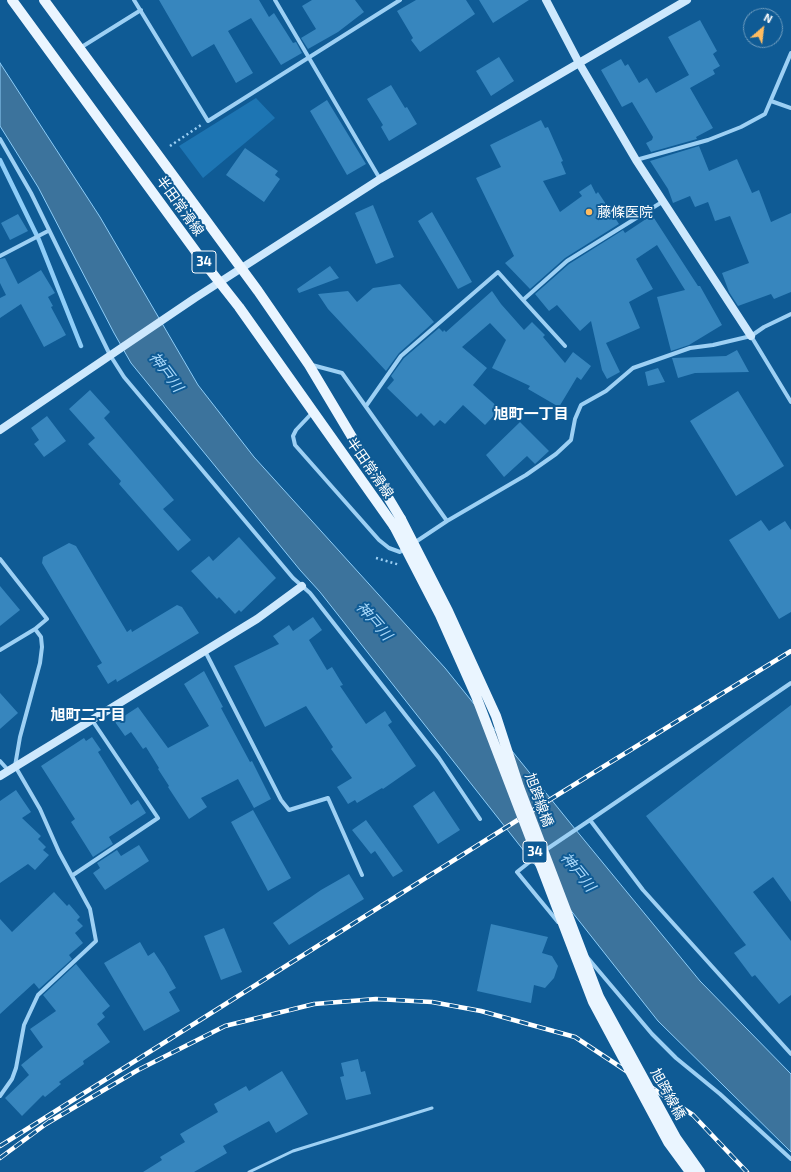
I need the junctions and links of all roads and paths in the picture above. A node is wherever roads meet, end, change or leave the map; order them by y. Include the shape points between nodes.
1 (12, 0) edge
2 (44, 0) edge
3 (134, 0) edge
4 (274, 0) edge
5 (400, 0) edge
6 (546, 0) edge
7 (687, 0) edge
8 (141, 10) junction
9 (80, 48) junction
10 (791, 53) edge
11 (308, 58) junction
12 (579, 63) junction
13 (771, 101) junction
14 (791, 108) edge
15 (208, 121) junction
16 (0, 139) edge
17 (170, 146) dead end
18 (636, 160) junction
19 (380, 179) junction
20 (662, 202) junction
21 (48, 231) junction
22 (0, 256) edge
23 (241, 268) junction
24 (220, 282) junction
25 (523, 300) junction
26 (791, 314) edge
27 (751, 336) junction
28 (565, 346) dead end
29 (110, 355) junction
30 (309, 365) junction
31 (791, 402) edge
32 (366, 406) junction
33 (313, 412) junction
34 (0, 430) edge
35 (447, 521) junction
36 (397, 522) junction
37 (376, 558) dead end
38 (0, 559) edge
39 (402, 566) dead end
40 (302, 586) junction
41 (35, 629) junction
42 (0, 650) edge
43 (205, 651) junction
44 (791, 683) edge
45 (92, 719) junction
46 (0, 761) edge
47 (11, 768) junction
48 (0, 776) edge
49 (480, 819) dead end
50 (590, 820) junction
51 (73, 875) junction
52 (362, 875) dead end
53 (791, 1054) edge
54 (0, 1096) edge
55 (432, 1108) dead end
56 (791, 1159) edge
57 (249, 1172) edge
58 (690, 1172) edge
59 (700, 1172) edge

1 - 24 main road, 半田常滑線 / 34
2 - 9 main road, 半田常滑線 / 34
3 - 8 street
4 - 11 street
5 - 11 street
6 - 12 street
7 - 12 street
8 - 9 street
8 - 15 street
9 - 23 main road, 半田常滑線 / 34
10 - 13 street
11 - 15 street
11 - 19 street
12 - 18 street
12 - 19 street
13 - 14 street
13 - 18 street via 765,114 741,127 708,140
15 - 17 path
16 - 21 street via 31,193
18 - 20 street
19 - 23 street
20 - 25 street via 567,261
20 - 27 street
21 - 22 street
21 - 29 street
23 - 24 street
23 - 30 main road, 半田常滑線 / 34
24 - 29 street
24 - 33 main road, 半田常滑線 / 34
25 - 28 street
25 - 32 street via 498,272 401,356
26 - 27 street
27 - 31 street
27 - 35 street via 690,348 633,368 606,391 581,405 571,440 556,454 526,475
29 - 34 street
29 - 40 street via 124,377
30 - 32 street via 342,373
30 - 36 main road, 半田常滑線 / 34
32 - 35 street
33 - 35 street via 296,430 293,436 295,445 379,540 400,552
33 - 36 main road, 半田常滑線 / 34
36 - 58 main road, 旭跨線橋 / 34, bridge via 476,696 593,1002 668,1142
36 - 59 main road, 旭跨線橋 / 34, bridge via 448,611 496,716 519,787 599,997 676,1138
37 - 39 path
38 - 41 street via 47,619
40 - 43 street via 257,619
40 - 49 street via 439,758
41 - 42 street
41 - 47 street via 41,637 40,663
43 - 45 street
43 - 52 street via 281,800 289,810 328,798
44 - 50 street
45 - 47 street
45 - 51 street via 158,818
46 - 47 street
47 - 48 street
47 - 51 street via 40,809 59,852
50 - 53 street via 643,890
50 - 56 street, bridge via 517,872 652,1034
51 - 54 street via 90,909 96,941 38,995 24,1026 12,1079
55 - 57 lane via 293,1151

